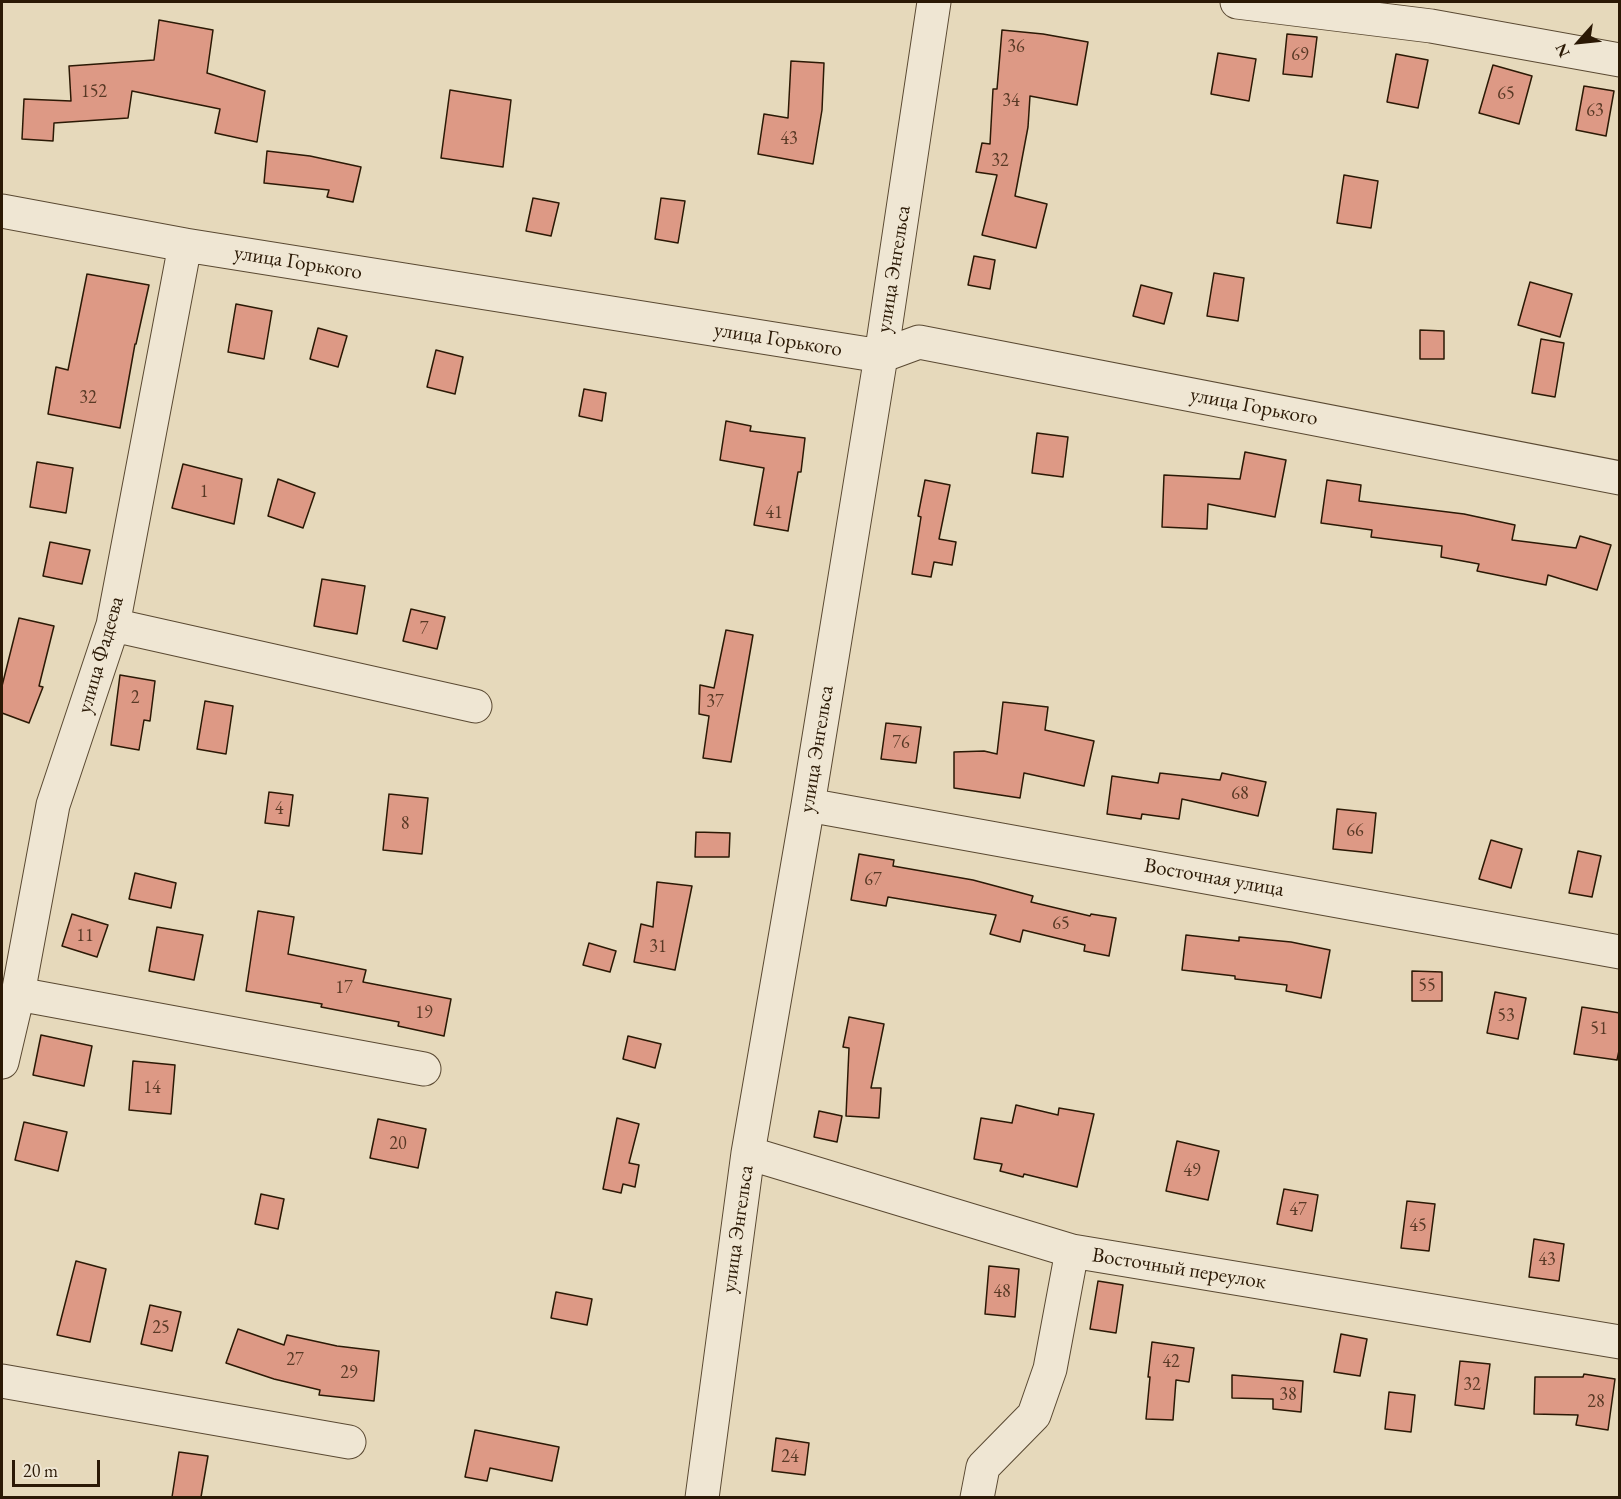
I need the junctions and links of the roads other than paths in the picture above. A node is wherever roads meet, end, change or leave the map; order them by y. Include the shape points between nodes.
1 (934, 2) edge
2 (1237, 2) edge
3 (1620, 60) edge
4 (2, 211) edge
5 (185, 245) junction
6 (881, 356) junction
7 (1620, 478) edge
8 (113, 625) junction
9 (475, 706) dead end
10 (807, 805) junction
11 (1620, 952) edge
12 (18, 994) junction
13 (2, 1062) edge
14 (424, 1069) dead end
15 (748, 1153) junction
16 (1072, 1251) junction
17 (1620, 1342) edge
18 (2, 1381) edge
19 (349, 1442) dead end
20 (702, 1497) edge
21 (977, 1497) edge

1 - 6 street, улица Энгельса
2 - 3 street via 1431,26
4 - 5 street, улица Горького
5 - 6 street, улица Горького
5 - 8 street, улица Фадеева
6 - 7 street, улица Горького via 919,342
6 - 10 street, улица Энгельса
8 - 9 street
8 - 12 street, улица Фадеева via 53,805
10 - 11 street, Восточная улица
10 - 15 street, улица Энгельса
12 - 13 street, улица Фадеева
12 - 14 street
15 - 16 street, Восточный переулок
15 - 20 street, улица Энгельса
16 - 17 street, Восточный переулок
16 - 21 street via 1050,1369 1034,1415 983,1467
18 - 19 street

